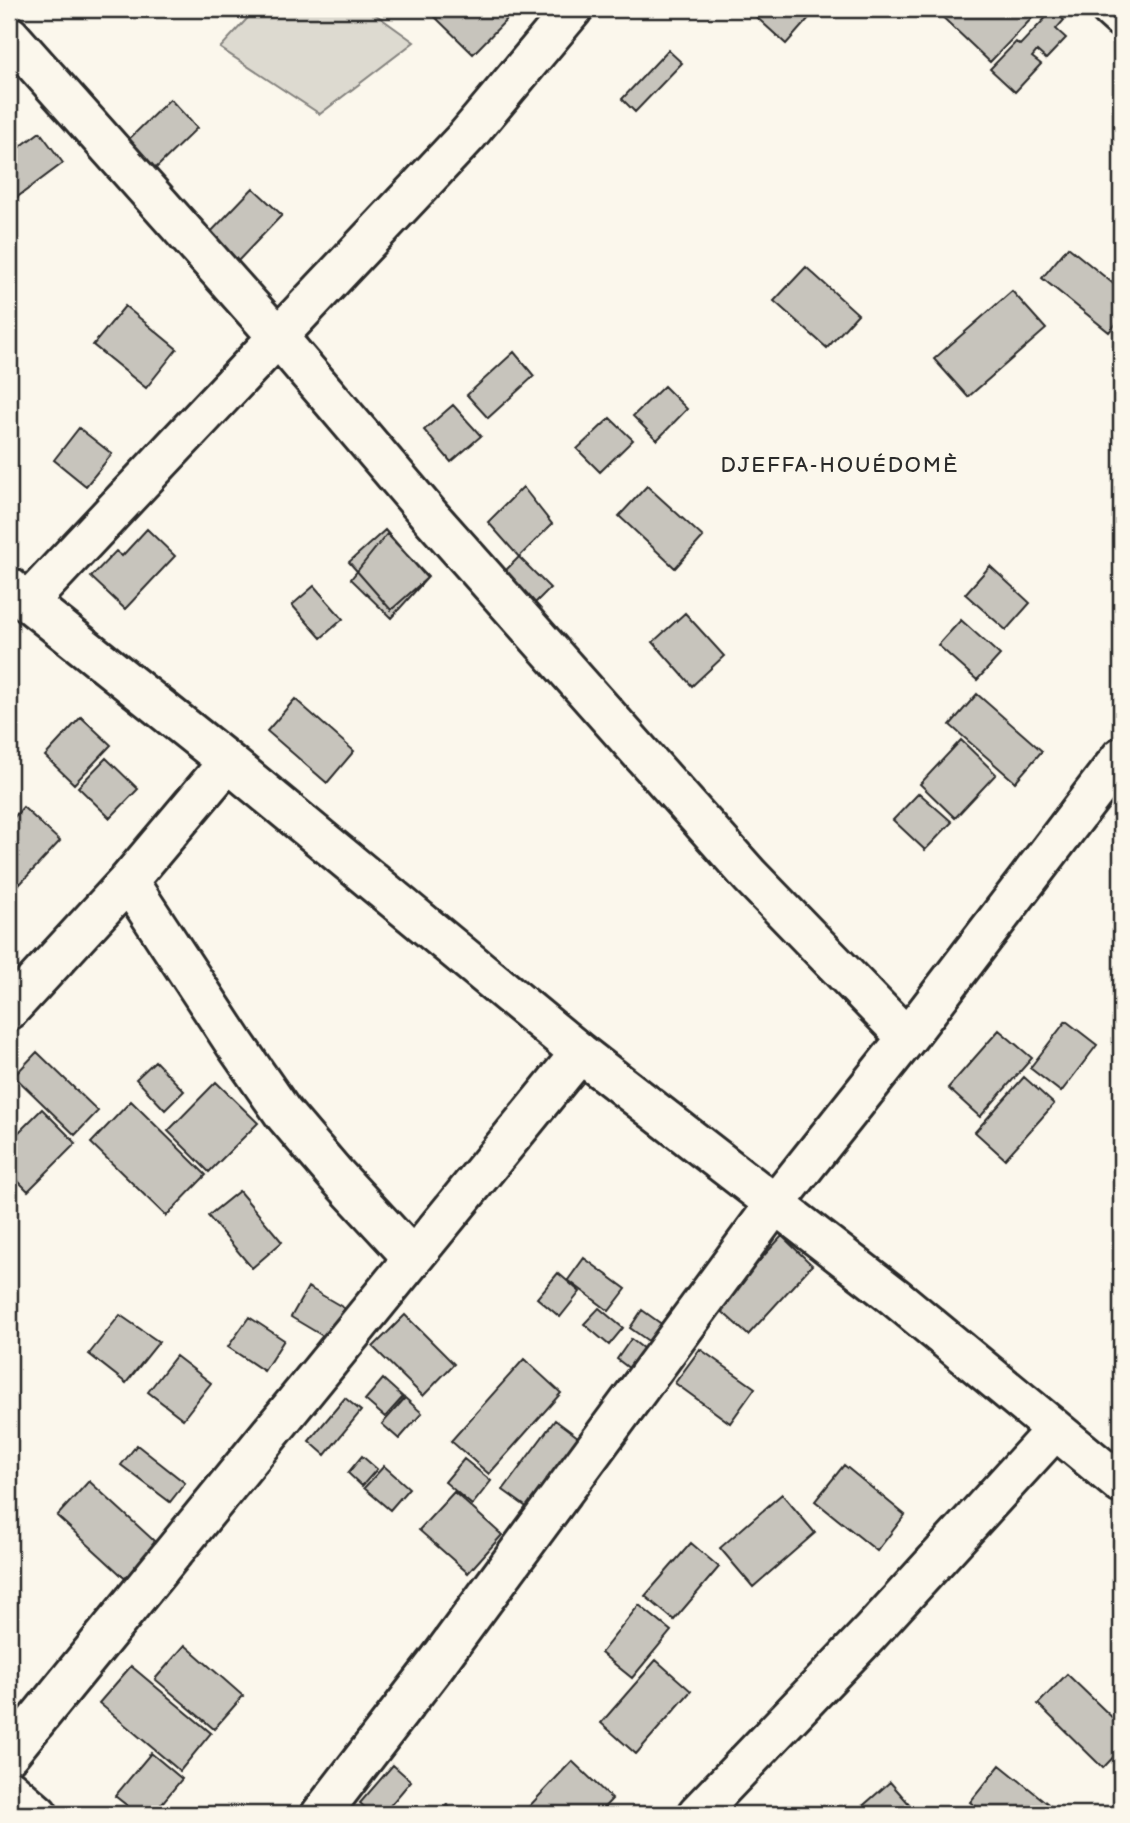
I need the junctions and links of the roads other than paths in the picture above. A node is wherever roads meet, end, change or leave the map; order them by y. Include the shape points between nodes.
1 (573, 9) edge
2 (1111, 9) edge
3 (1121, 18) edge
4 (9, 35) edge
5 (278, 337) junction
6 (18, 595) edge
7 (1121, 757) edge
8 (228, 762) junction
9 (128, 881) junction
10 (9, 1010) edge
11 (907, 1038) junction
12 (580, 1053) junction
13 (775, 1204) junction
14 (413, 1258) junction
15 (1055, 1430) junction
16 (1121, 1484) edge
17 (9, 1754) edge
18 (9, 1789) edge
19 (38, 1814) edge
20 (321, 1814) edge
21 (697, 1814) edge

1 - 5 street via 466,137
2 - 3 street
4 - 5 street
5 - 6 street
5 - 11 street via 750,876
6 - 8 street
7 - 11 street
8 - 9 street
8 - 12 street
9 - 10 street
9 - 14 street via 283,1113
11 - 13 street
12 - 13 street
12 - 14 street
13 - 15 street
13 - 20 street
14 - 17 street
15 - 16 street
15 - 21 street
18 - 19 street

